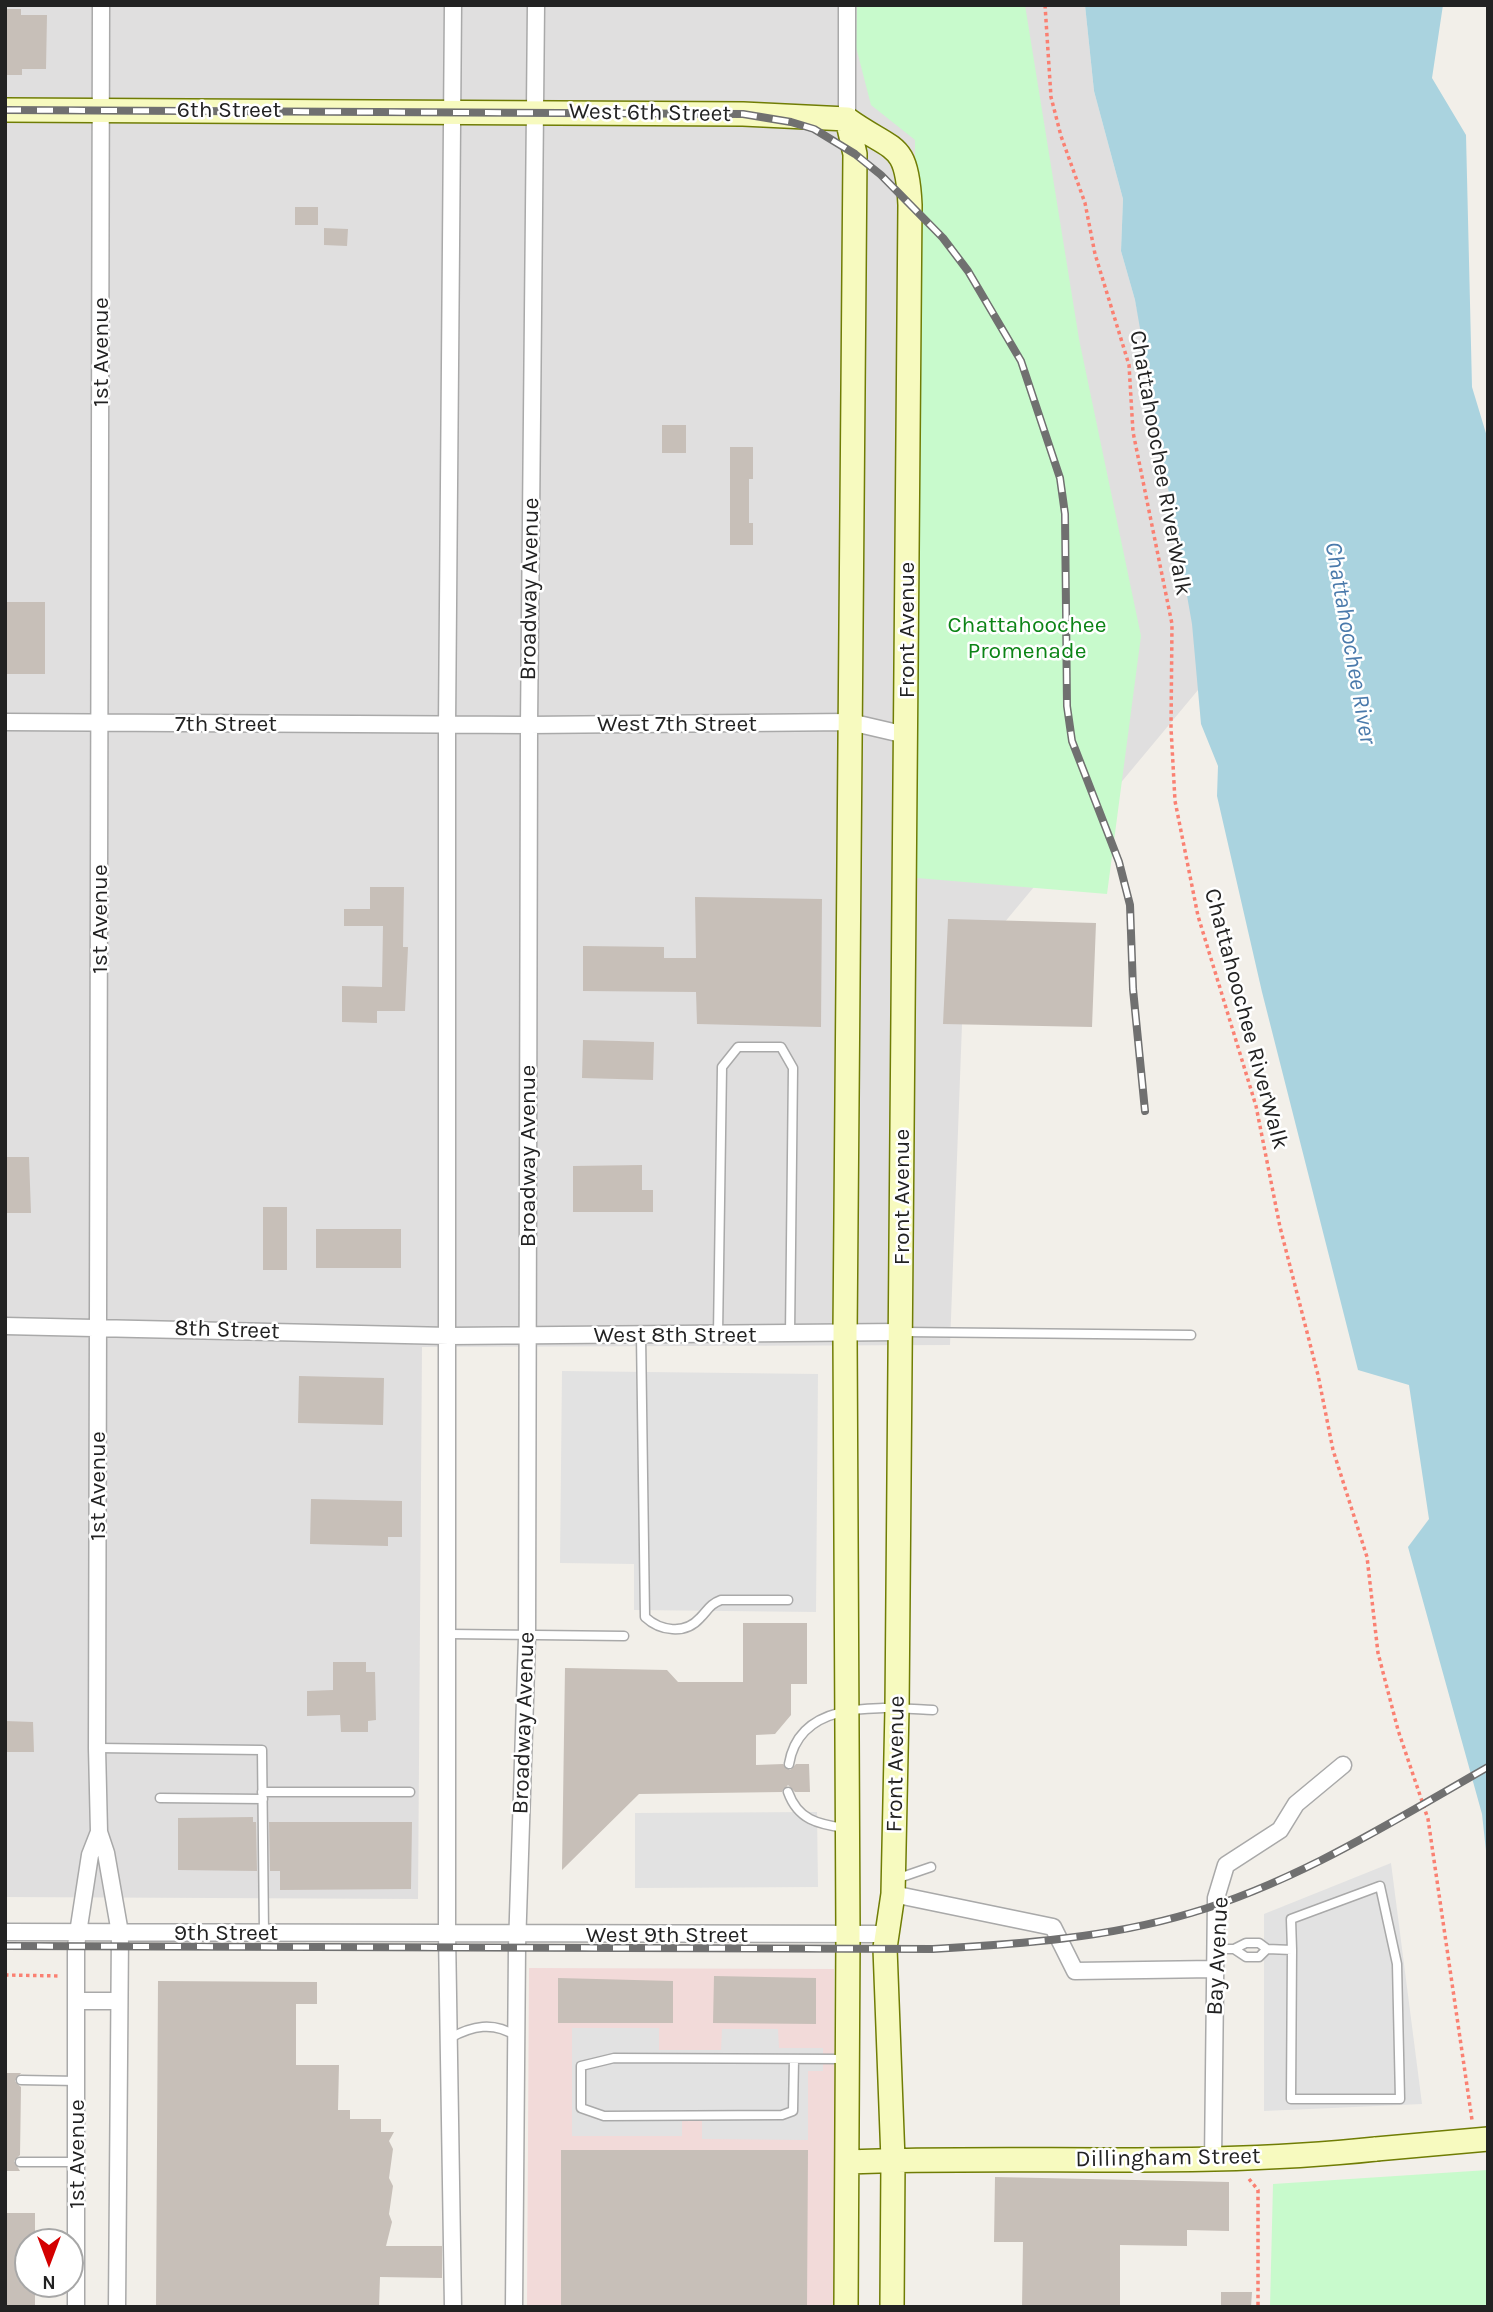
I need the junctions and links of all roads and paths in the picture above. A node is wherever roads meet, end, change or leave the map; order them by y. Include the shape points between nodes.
1 (101, 5) edge
2 (453, 5) edge
3 (536, 5) edge
4 (847, 5) edge
5 (1045, 5) edge
6 (5, 110) edge
7 (100, 110) junction
8 (452, 111) junction
9 (535, 112) junction
10 (847, 119) junction
11 (5, 722) edge
12 (849, 722) junction
13 (101, 724) junction
14 (447, 724) junction
15 (529, 725) junction
16 (906, 735) junction
17 (5, 1326) edge
18 (98, 1326) junction
19 (901, 1332) junction
20 (718, 1334) junction
21 (845, 1334) junction
22 (527, 1335) junction
23 (641, 1335) junction
24 (790, 1335) junction
25 (1191, 1335) dead end
26 (449, 1336) junction
27 (788, 1600) dead end
28 (449, 1634) junction
29 (624, 1636) dead end
30 (527, 1638) junction
31 (897, 1708) junction
32 (848, 1710) junction
33 (933, 1710) dead end
34 (97, 1748) junction
35 (789, 1764) dead end
36 (1343, 1765) dead end
37 (410, 1792) dead end
38 (788, 1792) dead end
39 (263, 1796) junction
40 (160, 1798) dead end
41 (847, 1829) junction
42 (99, 1832) junction
43 (931, 1867) dead end
44 (893, 1887) junction
45 (5, 1932) edge
46 (78, 1932) junction
47 (120, 1933) junction
48 (264, 1933) junction
49 (447, 1934) junction
50 (517, 1934) junction
51 (886, 1934) junction
52 (848, 1936) junction
53 (1215, 1949) junction
54 (1292, 1950) junction
55 (1214, 1969) junction
56 (5, 1975) edge
57 (77, 1976) junction
58 (78, 2001) junction
59 (118, 2001) junction
60 (516, 2035) junction
61 (450, 2038) junction
62 (794, 2059) junction
63 (848, 2059) junction
64 (21, 2080) dead end
65 (78, 2081) junction
66 (1481, 2135) edge
67 (1245, 2159) junction
68 (893, 2160) junction
69 (20, 2162) dead end
70 (77, 2162) junction
71 (848, 2162) junction
72 (1213, 2162) junction
73 (76, 2307) edge
74 (117, 2307) edge
75 (453, 2307) edge
76 (514, 2307) edge
77 (846, 2307) edge
78 (892, 2307) edge
79 (1258, 2307) edge

1 - 7 street, 1st Avenue
2 - 8 street
3 - 9 street, Broadway Avenue
4 - 10 street, Front Avenue
5 - 66 path, Chattahoochee RiverWalk via 1051,96 1129,365 1133,432 1171,624 1175,801 1198,916 1256,1106 1333,1450 1367,1557 1378,1653 1428,1818 1465,2087
6 - 7 street, 6th Street
7 - 8 street, 6th Street
7 - 13 street, 1st Avenue
8 - 9 street, West 6th Street
8 - 14 street
9 - 10 street, West 6th Street
9 - 15 street, Broadway Avenue
10 - 12 street, Front Avenue via 855,154
10 - 16 street, Front Avenue via 893,145 909,169
11 - 13 street, 7th Street
12 - 15 street, West 7th Street
12 - 16 street, West 7th Street
12 - 21 street, Front Avenue
13 - 14 street, 7th Street
13 - 18 street, 1st Avenue
14 - 15 street, West 7th Street
14 - 26 street
15 - 22 street, Broadway Avenue
16 - 19 street, Front Avenue
17 - 18 street, 8th Street
18 - 26 street, 8th Street
18 - 34 street, 1st Avenue
19 - 21 street, West 8th Street
19 - 25 lane
19 - 31 street, Front Avenue
20 - 23 street, West 8th Street
20 - 24 street, West 8th Street
20 - 24 lane via 722,1068 738,1047 771,1047 781,1048 793,1068
21 - 24 street, West 8th Street
21 - 32 street, Front Avenue
22 - 23 street, West 8th Street
22 - 26 street, West 8th Street
22 - 30 street, Broadway Avenue
23 - 27 lane via 645,1617 654,1626 688,1628 721,1600
26 - 28 street
28 - 30 lane
28 - 49 street
29 - 30 lane
30 - 50 street, Broadway Avenue
31 - 32 lane
31 - 33 lane
31 - 44 street, Front Avenue
32 - 35 lane via 814,1723 791,1752
32 - 41 street, Front Avenue
34 - 39 lane via 262,1750
34 - 42 street, 1st Avenue
36 - 53 street, Bay Avenue via 1296,1804 1280,1830 1226,1865 1216,1898
37 - 39 lane
38 - 41 lane via 803,1817
39 - 40 lane
39 - 48 lane
41 - 52 street, Front Avenue
42 - 46 street, 1st Avenue via 90,1855
42 - 47 street, 1st Avenue
43 - 44 lane
44 - 51 street, Front Avenue
44 - 55 street via 1053,1927 1075,1970
45 - 46 street, 9th Street
46 - 47 street, 9th Street
46 - 57 street, 1st Avenue
47 - 48 street, 9th Street
47 - 59 street, 1st Avenue
48 - 49 street, 9th Street
49 - 50 street, West 9th Street
49 - 61 street
50 - 52 street, West 9th Street
50 - 60 street, Broadway Avenue
51 - 52 street, West 9th Street
51 - 68 street, Front Avenue
52 - 63 street, Front Avenue
53 - 54 lane via 1234,1949 1246,1957 1259,1957 1267,1949
53 - 55 street, Bay Avenue
54 - 54 lane via 1291,2099 1400,2099 1397,1964 1380,1886 1291,1919
55 - 72 street, Bay Avenue
56 - 57 path
57 - 58 street, 1st Avenue
58 - 59 street
58 - 65 street, 1st Avenue
59 - 74 street, 1st Avenue
60 - 61 lane via 484,2026
60 - 76 street, Broadway Avenue
61 - 75 street
62 - 62 lane via 614,2058 581,2066 582,2108 604,2116 782,2115 793,2111
62 - 63 lane
63 - 71 street, Front Avenue
64 - 65 lane
65 - 70 street, 1st Avenue
66 - 67 street, Dillingham Street, bridge
67 - 72 street, Dillingham Street
67 - 79 path via 1246,2176 1258,2190
68 - 71 street, Dillingham Street
68 - 72 street, Dillingham Street
68 - 78 street, Front Avenue
69 - 70 lane
70 - 73 street, 1st Avenue
71 - 77 street, Front Avenue

